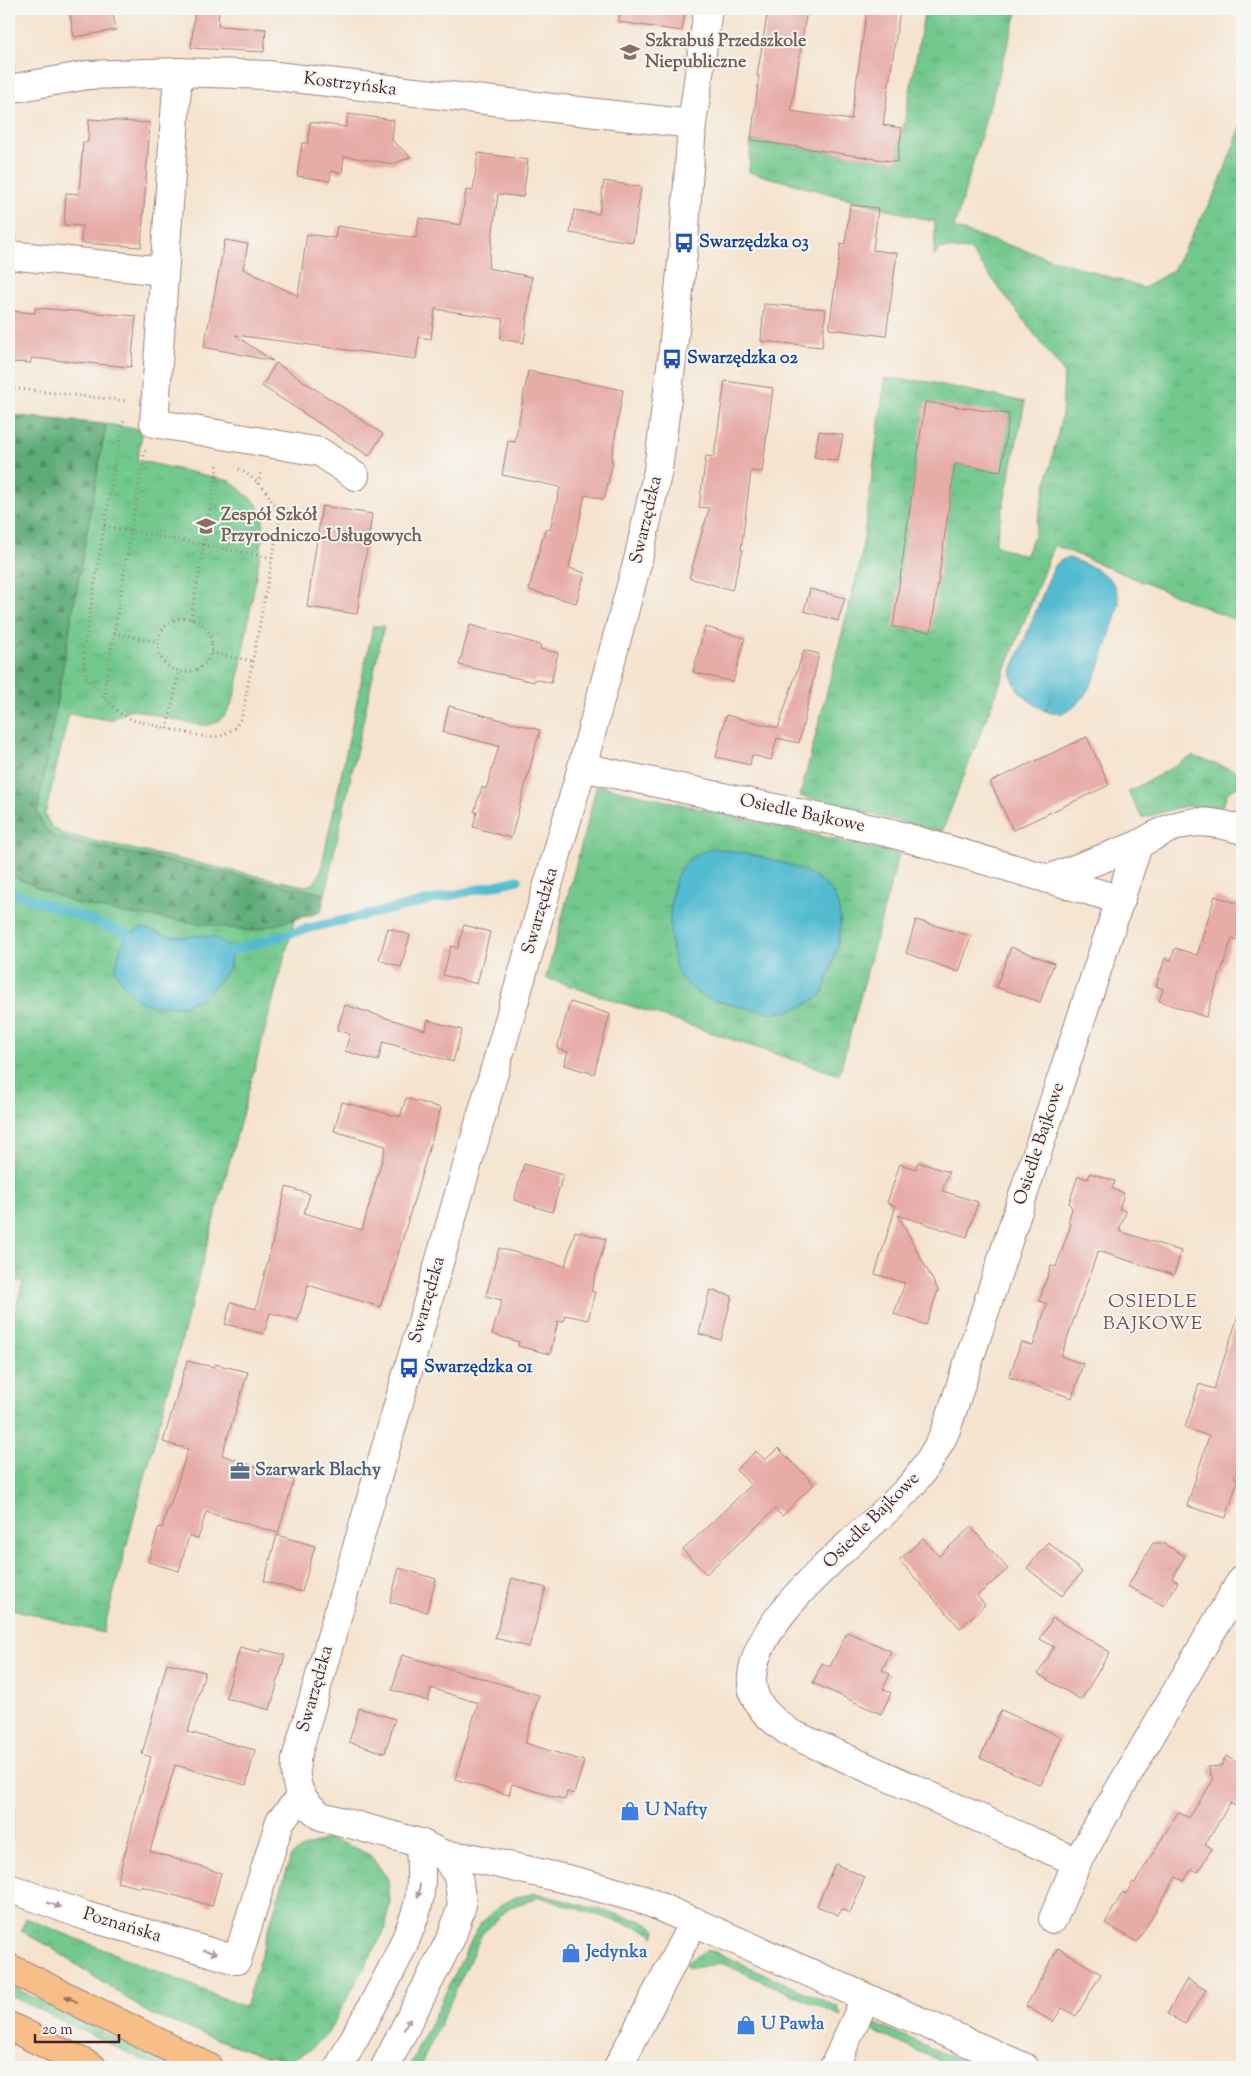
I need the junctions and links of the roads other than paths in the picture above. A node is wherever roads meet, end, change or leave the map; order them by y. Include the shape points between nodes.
1 (708, 9) edge
2 (178, 72) junction
3 (9, 89) edge
4 (692, 124) junction
5 (9, 255) edge
6 (164, 271) junction
7 (355, 476) dead end
8 (582, 767) junction
9 (1242, 830) edge
10 (1138, 845) junction
11 (1048, 879) junction
12 (1121, 900) junction
13 (1242, 1579) edge
14 (302, 1796) junction
15 (420, 1843) junction
16 (444, 1855) junction
17 (1077, 1862) junction
18 (9, 1888) edge
19 (1053, 1919) dead end
20 (694, 1921) junction
21 (9, 1968) edge
22 (865, 1999) junction
23 (9, 2026) edge
24 (92, 2067) edge
25 (208, 2067) edge
26 (339, 2067) edge
27 (385, 2067) edge
28 (618, 2067) edge
29 (834, 2067) edge
30 (1024, 2067) edge

1 - 4 street, Swarzędzka
2 - 3 street, Kostrzyńska via 88,75
2 - 4 street, Kostrzyńska via 267,75
2 - 6 street
4 - 8 street, Swarzędzka via 684,243 658,470 638,560
5 - 6 street
6 - 7 street via 154,423 320,452
8 - 11 street, Osiedle Bajkowe via 892,833
8 - 14 street, Swarzędzka via 296,1759 294,1780
9 - 10 street via 1203,822 1180,823
10 - 11 street
10 - 12 street, Osiedle Bajkowe
11 - 12 street, Osiedle Bajkowe
12 - 17 street, Osiedle Bajkowe via 946,1430 936,1451 905,1492 807,1585 782,1614 757,1656 752,1678 755,1698 764,1714 790,1734
13 - 17 street
14 - 15 street, Swarzędzka via 321,1816
18 -> 14 street, Poznańska via 86,1916 237,1960 280,1821
15 - 16 street, Swarzędzka
15 -> 26 street via 421,1877 416,1910 401,1947
16 - 20 street via 575,1880 644,1900
27 -> 16 street, Swarzędzka via 452,1936 462,1905 458,1876
17 - 19 street
20 - 22 street
20 - 28 street
25 -> 21 main road
22 - 29 street
22 - 30 street
23 - 24 main road

